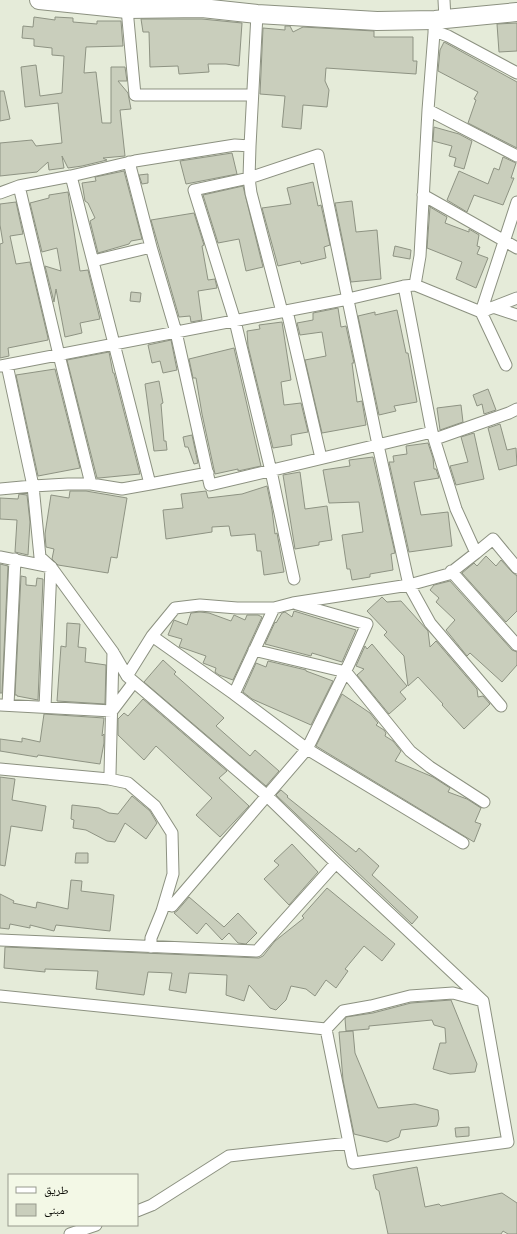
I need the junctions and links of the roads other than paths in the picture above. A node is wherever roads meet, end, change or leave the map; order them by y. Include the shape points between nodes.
1 (39, 0) edge
2 (444, 0) edge
3 (104, 3) edge
4 (127, 9) junction
5 (517, 12) edge
6 (257, 14) junction
7 (438, 24) junction
8 (517, 72) edge
9 (252, 95) junction
10 (428, 110) junction
11 (250, 146) junction
12 (517, 156) edge
13 (129, 162) junction
14 (71, 176) junction
15 (249, 178) junction
16 (19, 186) junction
17 (0, 192) edge
18 (423, 195) junction
19 (517, 202) edge
20 (505, 241) junction
21 (151, 247) junction
22 (517, 248) edge
23 (93, 261) junction
24 (409, 286) junction
25 (517, 298) edge
26 (348, 299) junction
27 (493, 307) junction
28 (285, 311) junction
29 (481, 312) junction
30 (517, 315) edge
31 (235, 321) junction
32 (176, 332) junction
33 (114, 344) junction
34 (59, 355) junction
35 (4, 365) edge
36 (506, 365) dead end
37 (517, 409) edge
38 (433, 435) junction
39 (378, 445) junction
40 (322, 458) junction
41 (271, 471) junction
42 (208, 473) junction
43 (91, 484) junction
44 (150, 484) junction
45 (33, 486) junction
46 (0, 489) edge
47 (476, 553) junction
48 (0, 557) edge
49 (15, 559) junction
50 (52, 567) junction
51 (517, 568) edge
52 (451, 571) junction
53 (294, 579) dead end
54 (409, 585) junction
55 (293, 603) junction
56 (274, 608) junction
57 (152, 636) junction
58 (517, 645) edge
59 (254, 650) junction
60 (113, 652) junction
61 (346, 672) junction
62 (131, 679) junction
63 (234, 694) junction
64 (4, 705) edge
65 (501, 706) dead end
66 (45, 707) junction
67 (112, 711) junction
68 (306, 749) junction
69 (0, 769) edge
70 (109, 779) junction
71 (266, 795) junction
72 (484, 802) dead end
73 (463, 843) dead end
74 (336, 863) junction
75 (164, 904) junction
76 (0, 940) edge
77 (151, 947) junction
78 (0, 996) edge
79 (483, 1001) junction
80 (326, 1029) junction
81 (349, 1143) junction
82 (138, 1211) edge
83 (93, 1226) edge
84 (70, 1234) edge

1 - 3 main road
2 - 7 street
3 - 4 main road
4 - 6 main road via 202,8
4 - 9 street via 135,95
5 - 7 main road
6 - 7 main road
6 - 9 street
7 - 8 street via 448,36
7 - 10 street
9 - 11 street
10 - 12 street
10 - 18 street
11 - 13 street via 235,145
11 - 15 street
13 - 14 street
13 - 21 street
14 - 16 street
14 - 23 street
15 - 26 street via 318,155
15 - 28 street via 251,194
15 - 31 street via 194,190
16 - 17 street
16 - 34 street
18 - 20 street
18 - 24 street via 420,256
19 - 20 street
20 - 22 street
20 - 29 street
21 - 23 street
21 - 32 street
23 - 33 street
24 - 26 street
24 - 29 street
24 - 38 street
25 - 27 street
26 - 28 street
26 - 39 street
27 - 29 street
27 - 30 street
28 - 31 street
28 - 40 street
29 - 36 street
31 - 32 street
31 - 41 street
32 - 33 street
32 - 42 street
33 - 34 street
33 - 44 street
34 - 35 street
34 - 43 street
35 - 45 street
37 - 38 street
38 - 39 street
38 - 47 street via 456,509
39 - 40 street
39 - 54 street
40 - 41 street
41 - 42 street via 210,485
41 - 53 street
42 - 44 street
43 - 44 street via 122,489
43 - 45 street
45 - 46 street
45 - 50 street via 40,556
47 - 51 street via 493,539
47 - 52 street
48 - 49 street
49 - 50 street
49 - 64 street
50 - 60 street
50 - 66 street
52 - 54 street
52 - 58 street
54 - 55 street
54 - 65 street via 430,623
55 - 56 street
55 - 61 street via 367,624
56 - 57 street via 200,605 176,608
56 - 59 street
57 - 62 street
57 - 63 street
59 - 61 street
59 - 63 street
60 - 62 street
60 - 67 street
61 - 68 street
61 - 72 street via 410,752
62 - 67 street
62 - 71 street
63 - 68 street
64 - 66 street
66 - 67 street
67 - 70 street
68 - 71 street
68 - 73 street
69 - 70 street
70 - 75 street via 128,783 155,806 172,833 173,874
71 - 74 street
71 - 75 street via 172,906
74 - 77 street via 257,951
74 - 79 street
75 - 77 street via 151,938
76 - 77 street
78 - 80 street
79 - 80 street via 453,993 410,996 343,1010
79 - 81 street via 508,1142 353,1163
80 - 81 street
81 - 82 street via 229,1156 152,1205
83 - 84 street

